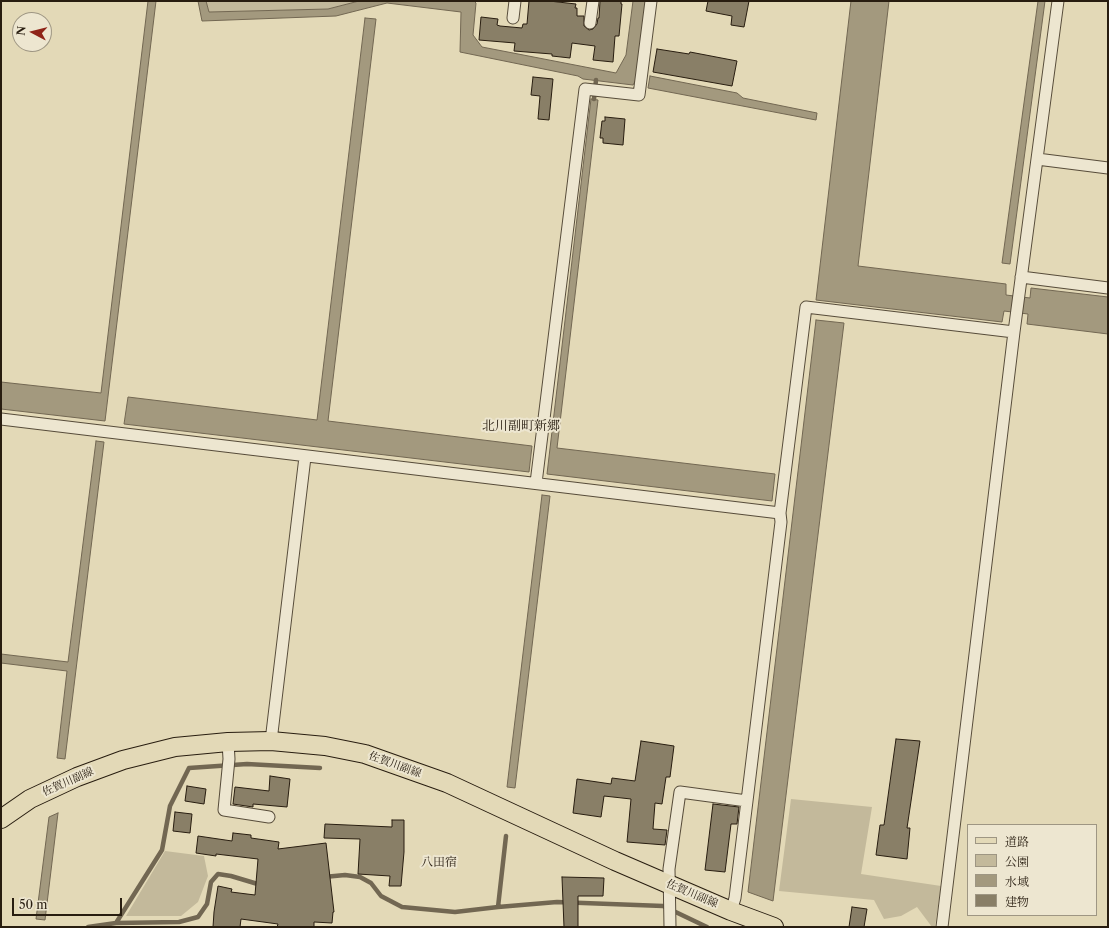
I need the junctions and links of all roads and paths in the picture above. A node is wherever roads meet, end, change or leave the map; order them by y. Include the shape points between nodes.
1 (515, 1) edge
2 (593, 1) edge
3 (652, 1) edge
4 (1058, 1) edge
5 (513, 18) dead end
6 (590, 23) dead end
7 (1037, 159) junction
8 (1108, 168) edge
9 (1020, 277) junction
10 (1108, 288) edge
11 (1014, 332) junction
12 (1, 419) edge
13 (305, 457) junction
14 (536, 483) junction
15 (780, 513) junction
16 (271, 741) junction
17 (229, 750) junction
18 (747, 800) junction
19 (269, 817) dead end
20 (1, 819) edge
21 (669, 884) junction
22 (732, 911) junction
23 (670, 927) edge
24 (774, 927) edge
25 (942, 927) edge

1 - 5 street
2 - 6 street
3 - 14 street via 639,95 585,89
4 - 7 street
7 - 8 street
7 - 9 street
9 - 10 street
9 - 11 street
11 - 15 street via 806,307
11 - 25 street
12 - 13 street
13 - 14 street
13 - 16 street
14 - 15 street
15 - 18 street via 781,522
16 - 17 main road, 佐賀川副線
16 - 21 main road, 佐賀川副線 via 325,746 365,754 433,778
17 - 19 street via 224,810
17 - 20 main road, 佐賀川副線 via 175,747 123,760 77,777 30,799
18 - 21 street via 680,792
18 - 22 street
21 - 22 main road, 佐賀川副線
21 - 23 street
22 - 24 main road, 佐賀川副線

